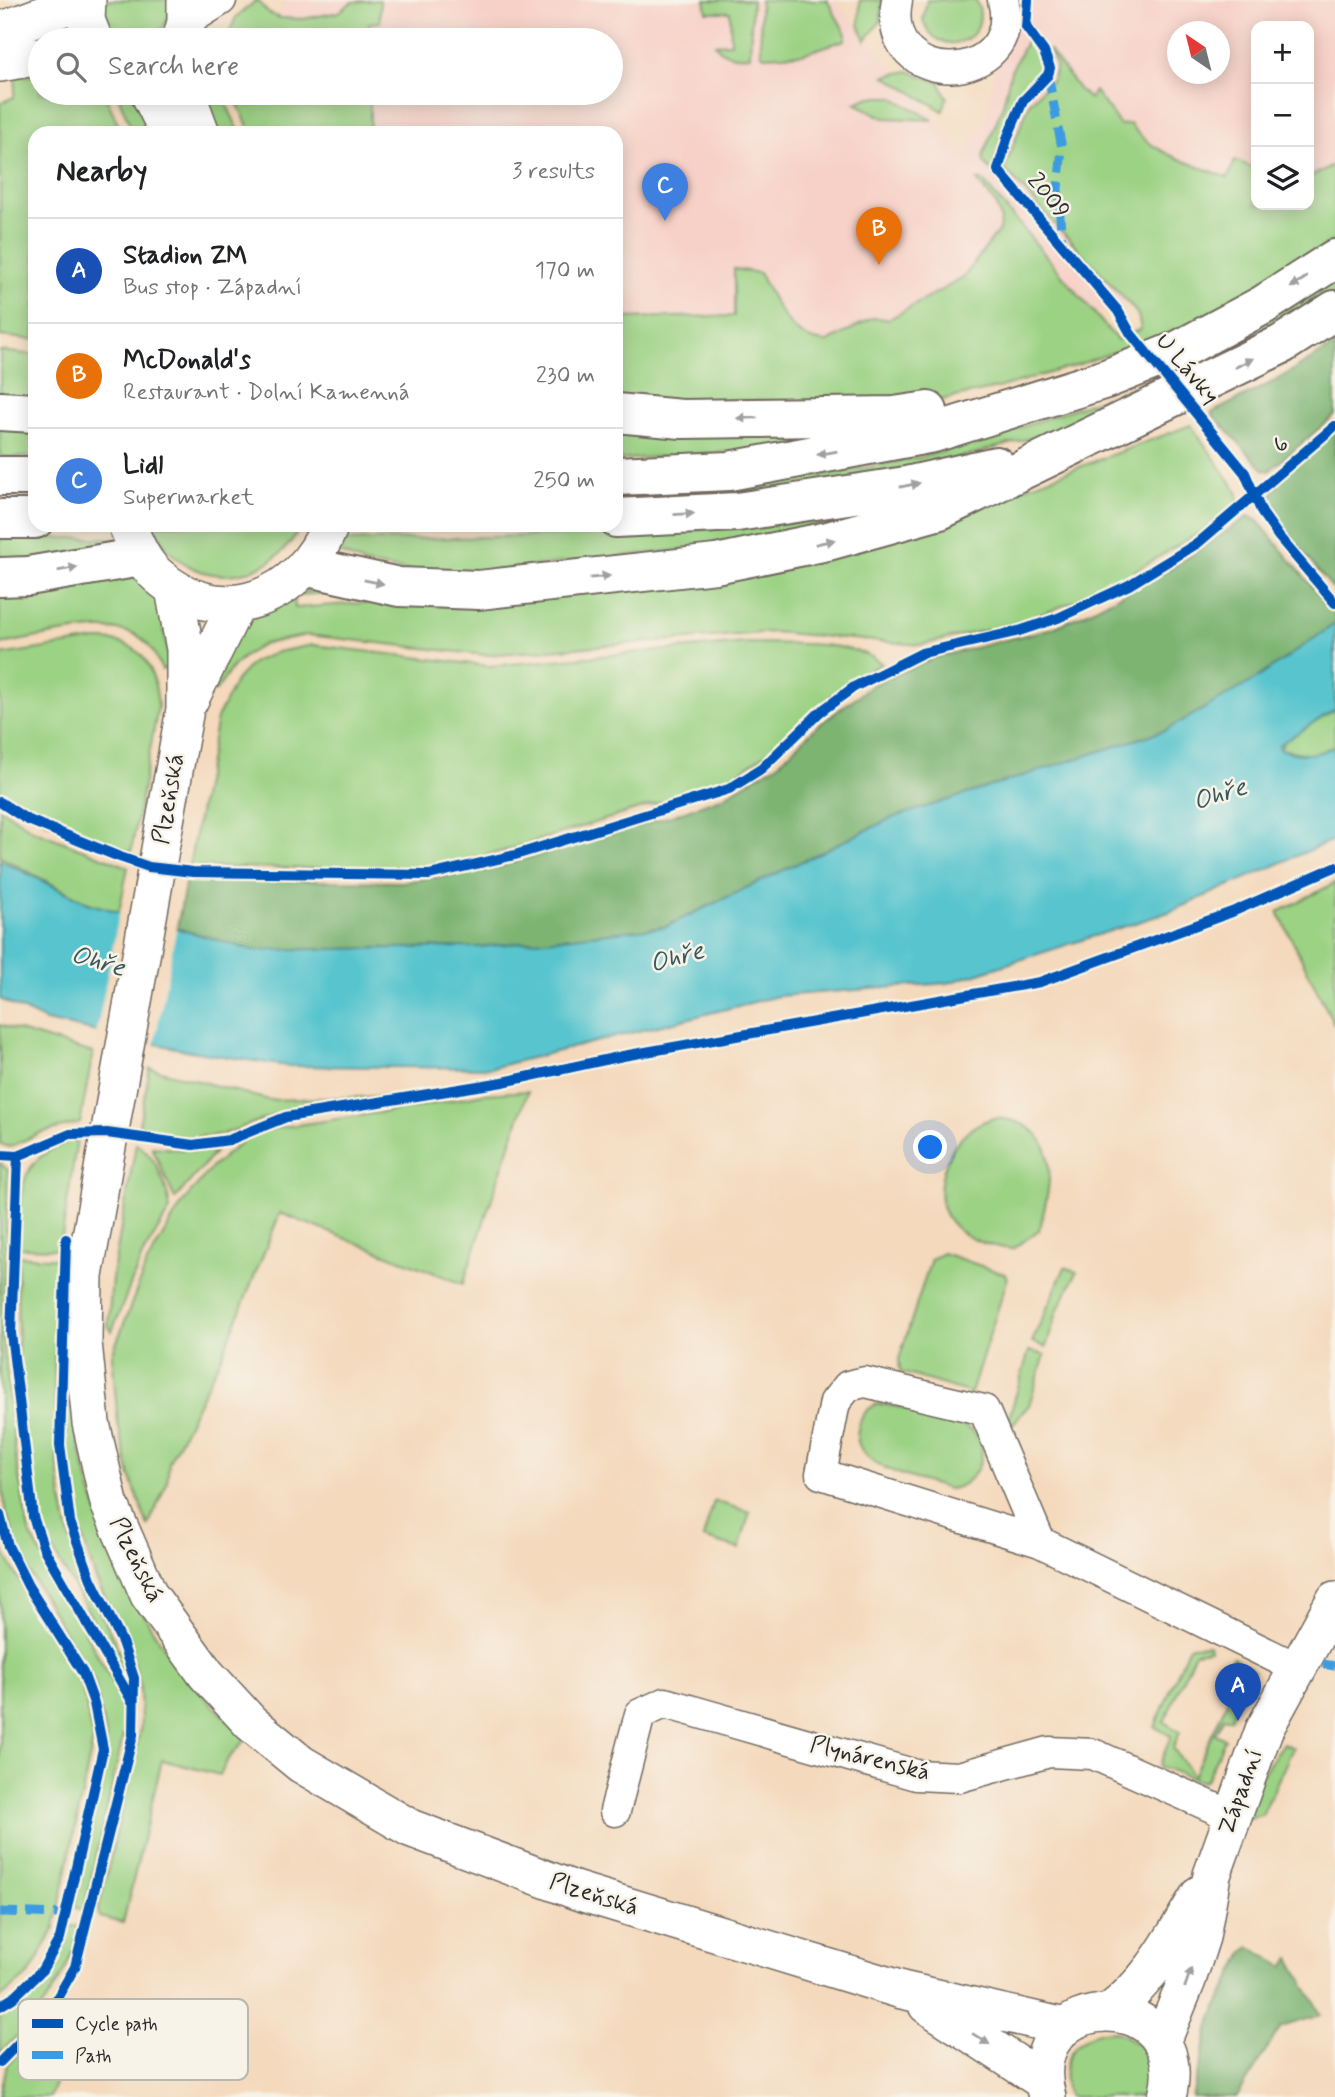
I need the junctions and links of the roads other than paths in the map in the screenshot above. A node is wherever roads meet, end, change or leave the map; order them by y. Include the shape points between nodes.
1 (85, 0) edge
2 (221, 0) edge
3 (897, 0) edge
4 (1003, 0) edge
5 (89, 28) edge
6 (183, 28) edge
7 (0, 32) edge
8 (28, 58) edge
9 (0, 63) edge
10 (155, 105) edge
11 (190, 105) edge
12 (166, 126) edge
13 (198, 126) edge
14 (1335, 259) edge
15 (1335, 310) edge
16 (1106, 379) junction
17 (0, 411) edge
18 (28, 412) edge
19 (623, 414) edge
20 (1139, 415) junction
21 (0, 476) edge
22 (28, 476) edge
23 (623, 476) edge
24 (623, 518) edge
25 (0, 519) edge
26 (28, 519) edge
27 (327, 532) edge
28 (134, 541) edge
29 (307, 567) junction
30 (0, 577) edge
31 (174, 589) junction
32 (237, 603) junction
33 (185, 714) junction
34 (1040, 1542) junction
35 (1335, 1600) edge
36 (1295, 1667) junction
37 (615, 1811) dead end
38 (1232, 1816) junction
39 (1212, 1875) junction
40 (902, 1990) junction
41 (1111, 2011) junction
42 (1065, 2027) junction
43 (1162, 2042) junction
44 (1045, 2089) edge
45 (1167, 2097) edge

1 - 5 street
1 - 7 street
2 - 6 street
3 - 4 street via 897,29 904,44 915,57 943,69 973,65 996,45 1004,28
8 - 9 street
10 - 12 street
11 - 13 street
14 -> 16 highway via 1203,337
20 -> 15 highway via 1282,344
16 -> 19 highway via 894,416 682,419
16 -> 23 highway via 933,433 729,471
17 - 18 highway
24 -> 20 highway via 737,512 906,486 1002,465
29 -> 20 highway via 399,587 479,590 716,564 828,541 940,510
21 - 22 highway
25 - 26 highway
27 - 29 street
30 -> 28 highway via 28,576
28 - 31 street via 156,575
29 - 32 street via 288,585
31 - 32 street via 204,601
31 - 33 street, Plzeňská via 185,649
32 - 33 street, Plzeňská
33 - 40 street, Plzeňská via 84,1276 83,1342 90,1423 108,1503 149,1595 206,1674 251,1723 301,1764 410,1828 576,1891
34 - 34 street via 984,1410 865,1382 848,1386 835,1402 821,1474
34 - 36 street
35 - 36 street, Západní
36 - 38 street, Západní via 1264,1730
37 - 38 street, Plynárenská via 640,1714 665,1703 916,1775 959,1777 1049,1752 1093,1754
38 - 39 street, Západní
39 - 41 street, Západní via 1158,1966
43 -> 39 street, Západní via 1201,1937
40 - 42 street, Plzeňská
40 -> 44 street, Plzeňská
41 - 42 street, Západní via 1087,2015
41 - 43 street via 1140,2021
42 - 44 street via 1044,2061
43 - 45 street via 1170,2060

